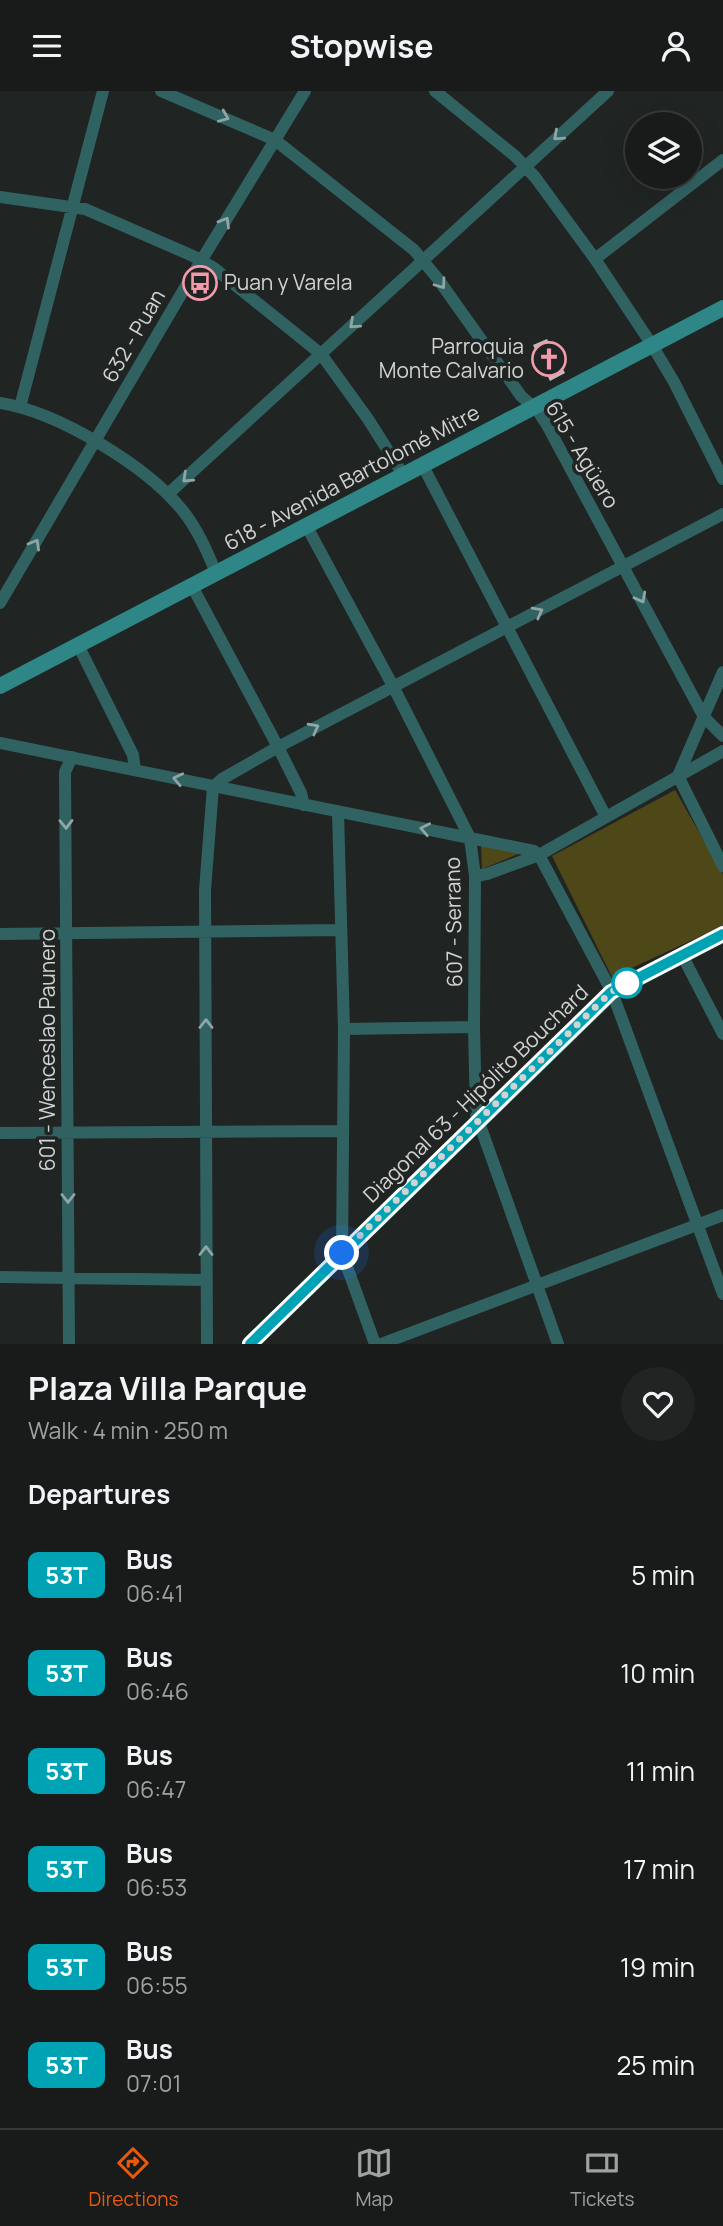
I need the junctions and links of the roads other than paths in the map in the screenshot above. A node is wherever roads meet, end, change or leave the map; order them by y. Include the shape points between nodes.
1 (103, 91) edge
2 (161, 91) edge
3 (305, 91) edge
4 (608, 91) edge
5 (440, 93) edge
6 (275, 140) junction
7 (723, 160) edge
8 (525, 166) junction
9 (0, 197) edge
10 (73, 206) junction
11 (595, 259) junction
12 (202, 260) junction
13 (424, 260) junction
14 (723, 308) edge
15 (652, 345) junction
16 (321, 354) junction
17 (0, 403) edge
18 (532, 406) junction
19 (20, 407) junction
20 (94, 442) junction
21 (423, 465) junction
22 (404, 476) junction
23 (723, 479) edge
24 (168, 494) junction
25 (723, 514) edge
26 (307, 527) junction
27 (624, 566) junction
28 (216, 573) junction
29 (192, 586) junction
30 (0, 603) edge
31 (506, 628) junction
32 (79, 645) junction
33 (723, 672) edge
34 (0, 686) edge
35 (393, 686) junction
36 (705, 717) junction
37 (723, 736) edge
38 (0, 743) edge
39 (278, 747) junction
40 (723, 751) edge
41 (72, 757) junction
42 (135, 770) junction
43 (678, 776) junction
44 (213, 787) junction
45 (304, 805) junction
46 (338, 812) junction
47 (606, 817) junction
48 (470, 838) junction
49 (539, 855) junction
50 (723, 866) edge
51 (475, 876) junction
52 (341, 930) junction
53 (206, 933) junction
54 (0, 934) edge
55 (67, 934) junction
56 (723, 934) edge
57 (681, 955) junction
58 (611, 992) junction
59 (474, 1027) junction
60 (344, 1029) junction
61 (723, 1034) edge
62 (479, 1122) junction
63 (342, 1131) junction
64 (0, 1133) edge
65 (68, 1133) junction
66 (206, 1133) junction
67 (723, 1215) edge
68 (698, 1225) junction
69 (342, 1253) junction
70 (0, 1277) edge
71 (68, 1278) junction
72 (206, 1280) junction
73 (536, 1285) junction
74 (723, 1294) edge
75 (69, 1344) edge
76 (207, 1344) edge
77 (250, 1344) edge
78 (375, 1344) edge
79 (381, 1344) edge
80 (558, 1344) edge

1 - 10 street
2 -> 6 street, 615 - Agüero
3 - 6 street, 632 - Puan
4 -> 8 street
5 - 8 street
12 -> 6 street, 632 - Puan
6 - 13 street, 615 - Agüero
7 - 11 street
8 - 11 street
8 - 13 street
9 - 10 street
10 - 12 street
10 - 19 street
11 - 15 street
12 - 16 street
12 - 20 street, 632 - Puan
13 -> 16 street
13 -> 18 street, 615 - Agüero
14 - 15 main road, 618 - Avenida Bartolomé Mitre
15 - 18 main road, 618 - Avenida Bartolomé Mitre
15 - 23 street
16 - 22 street
16 -> 24 street
17 - 19 street
18 - 21 main road, 618 - Avenida Bartolomé Mitre
18 - 27 street, 615 - Agüero via 547,425
19 - 20 street
20 - 24 street via 130,463
30 -> 20 street, 632 - Puan
21 - 22 main road, 618 - Avenida Bartolomé Mitre
21 - 31 street
22 - 26 main road, 618 - Avenida Bartolomé Mitre
24 - 28 street via 199,534
25 - 27 street
26 - 28 main road, 618 - Avenida Bartolomé Mitre
26 - 35 street, 607 - Serrano
31 -> 27 street
27 -> 36 street, 615 - Agüero
28 - 29 main road, 618 - Avenida Bartolomé Mitre
29 - 32 main road, 618 - Avenida Bartolomé Mitre
29 - 39 street
31 - 35 street
31 - 47 street
32 - 34 main road, 618 - Avenida Bartolomé Mitre
32 - 42 street via 133,755
33 - 36 street
39 -> 35 street
35 - 48 street, 607 - Serrano
36 - 37 street, 615 - Agüero
36 - 43 street
38 - 41 street
39 - 44 street
39 - 45 street
40 - 43 street
41 - 42 street
41 -> 55 street, 601 - Wenceslao Paunero via 65,772
44 -> 42 street
43 - 47 street
43 - 50 street
44 - 45 street
44 - 53 street
45 - 46 street
48 -> 46 street
46 - 52 street
47 - 49 street
48 - 49 street
48 - 51 street, 607 - Serrano
49 - 51 street
49 - 58 street
51 - 59 street, 607 - Serrano
52 - 53 street
52 - 60 street
53 - 55 street
66 -> 53 street
54 - 55 street
55 - 65 street, 601 - Wenceslao Paunero
56 - 57 main road, Diagonal 63 - Hipólito Bouchard
57 - 58 main road, Diagonal 63 - Hipólito Bouchard
57 - 61 street
58 - 62 main road, Diagonal 63 - Hipólito Bouchard
58 - 68 street
59 - 60 street
59 - 62 street, 607 - Serrano
60 - 63 street
62 - 69 main road, Diagonal 63 - Hipólito Bouchard
62 - 73 street, 607 - Serrano
63 - 66 street
63 - 69 street
64 - 65 street
65 - 66 street
65 -> 71 street, 601 - Wenceslao Paunero
72 -> 66 street
67 - 68 street
68 - 73 street
68 - 74 street
69 - 77 main road, Diagonal 63 - Hipólito Bouchard
69 - 78 street
70 - 71 street
71 - 72 street
71 - 75 street, 601 - Wenceslao Paunero
72 - 76 street
73 - 79 street
73 - 80 street, 607 - Serrano

